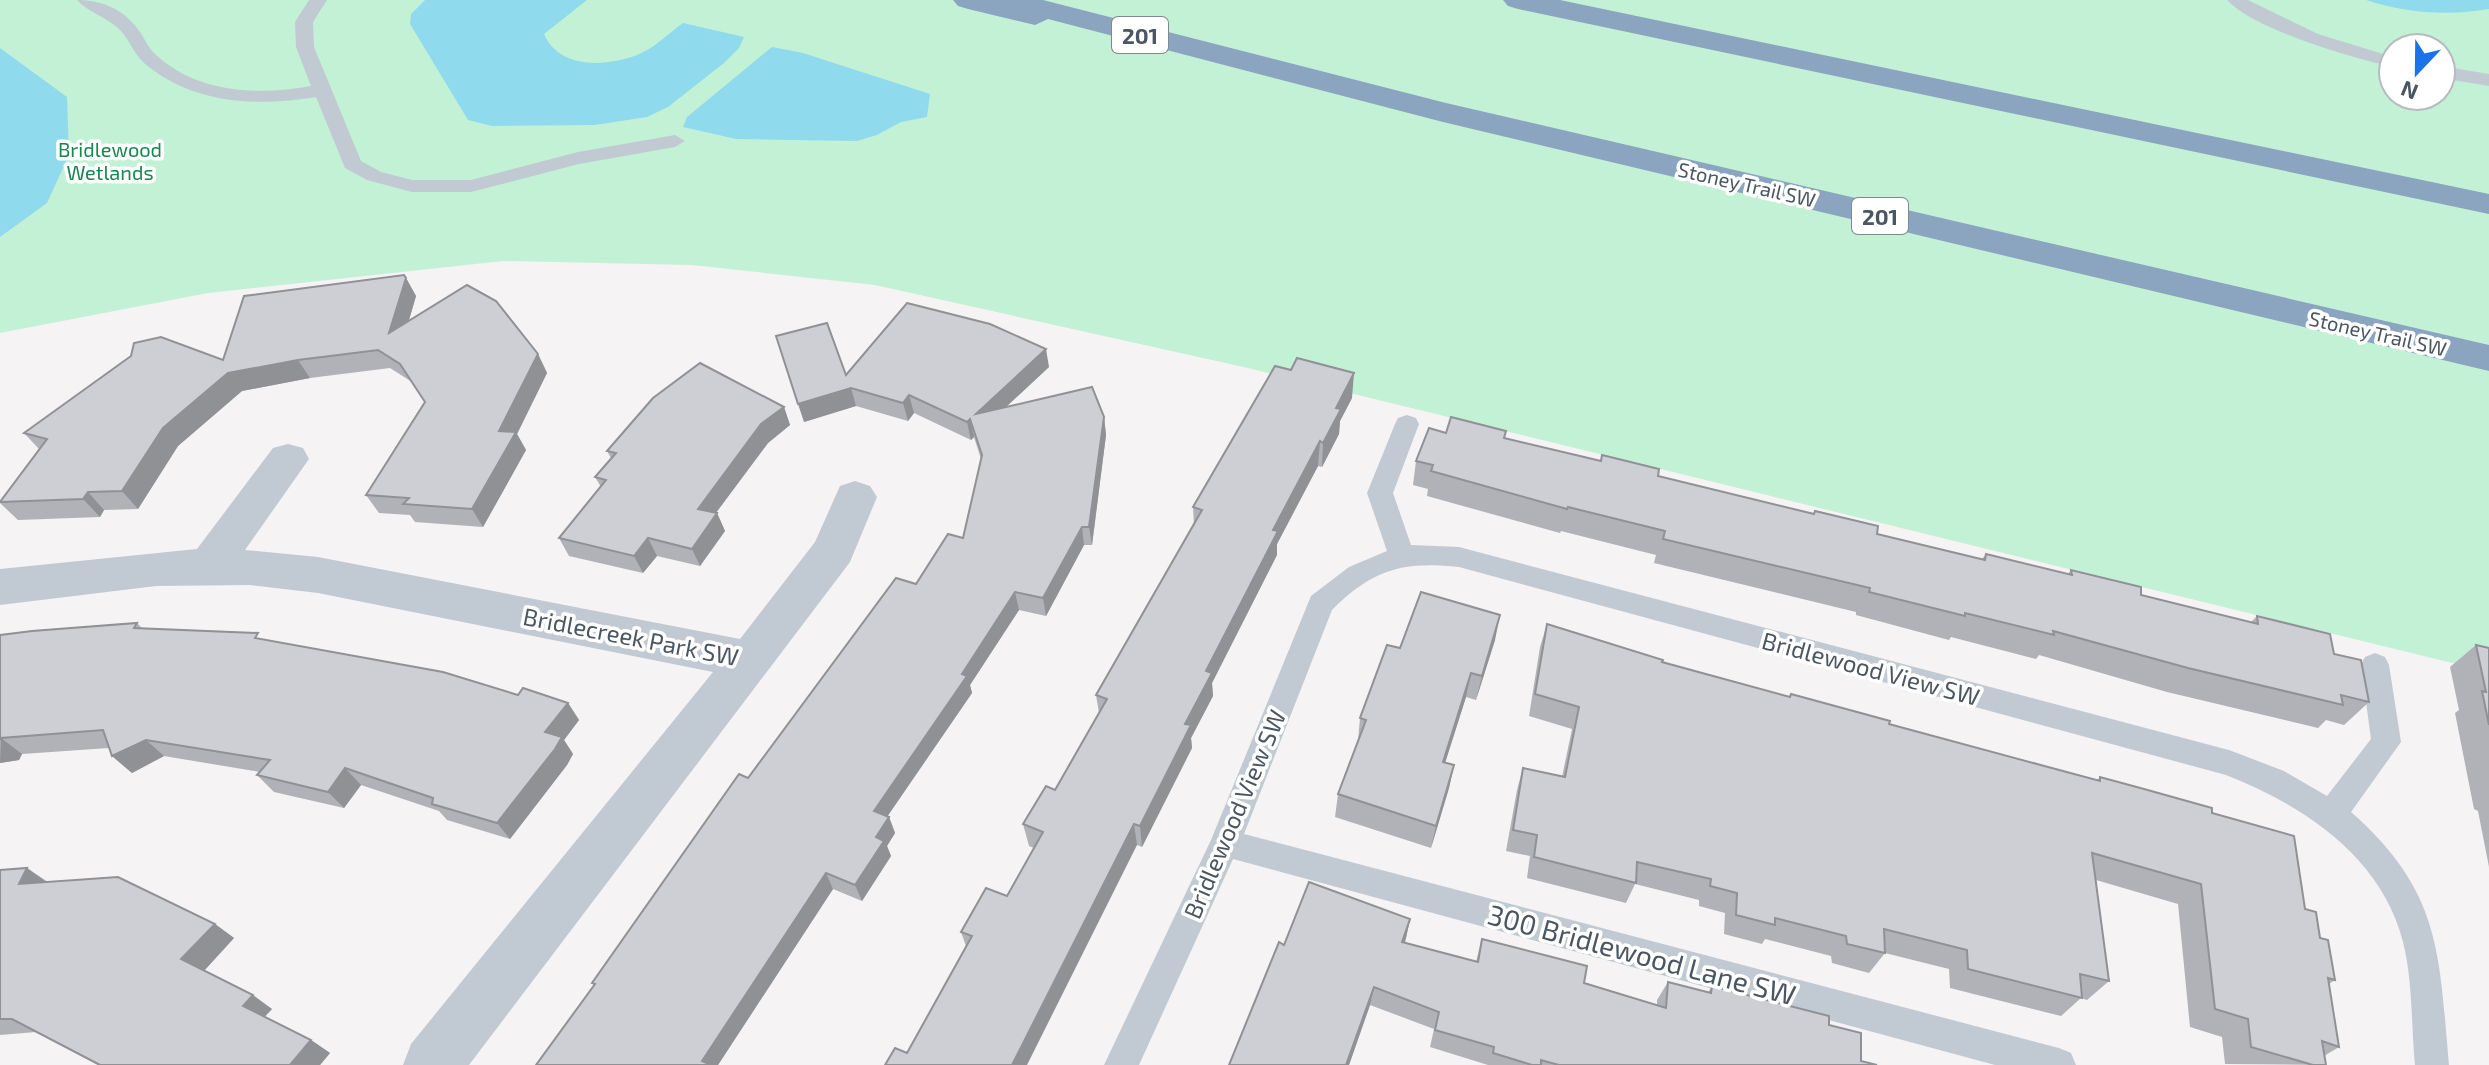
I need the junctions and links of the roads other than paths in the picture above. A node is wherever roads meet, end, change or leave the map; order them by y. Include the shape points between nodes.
1 (86, 0) edge
2 (318, 0) edge
3 (968, 0) edge
4 (1009, 0) edge
5 (1518, 0) edge
6 (2236, 0) edge
7 (2377, 59) edge
8 (1271, 70) junction
9 (2457, 75) edge
10 (2489, 80) edge
11 (321, 90) junction
12 (675, 141) dead end
13 (2489, 204) edge
14 (2489, 358) edge
15 (1407, 424) dead end
16 (288, 459) dead end
17 (855, 497) dead end
18 (1402, 556) junction
19 (209, 566) junction
20 (0, 587) edge
21 (751, 660) junction
22 (2375, 665) dead end
23 (2331, 814) junction
24 (1225, 843) junction
25 (432, 1065) edge
26 (1121, 1065) edge
27 (2059, 1065) edge
28 (2432, 1065) edge

1 - 11 lane via 128,28 145,55 170,75 204,90 259,97
2 - 11 lane via 304,22 305,47
3 - 8 highway
4 - 8 highway, Stoney Trail SW / 201
5 - 13 highway
6 - 7 lane via 2280,26
8 - 14 highway, Stoney Trail SW / 201
9 - 10 lane
11 - 12 lane via 352,164 412,186 471,186 578,158
15 - 18 lane via 1380,493
16 - 19 street
17 - 21 street via 834,550
18 - 23 lane, Bridlewood View SW via 1459,557 2229,763 2284,785
18 - 24 lane, Bridlewood View SW via 1344,580 1321,604
19 - 20 street, Bridlecreek Park SW
19 - 21 street, Bridlecreek Park SW via 318,575
21 - 25 street, Bridlecreek Park SW
22 - 23 lane via 2386,742
23 - 28 lane, Bridlewood View SW via 2373,853 2399,890 2420,942
24 - 26 lane, Bridlewood View SW
24 - 27 lane, 300 Bridlewood Lane SW

